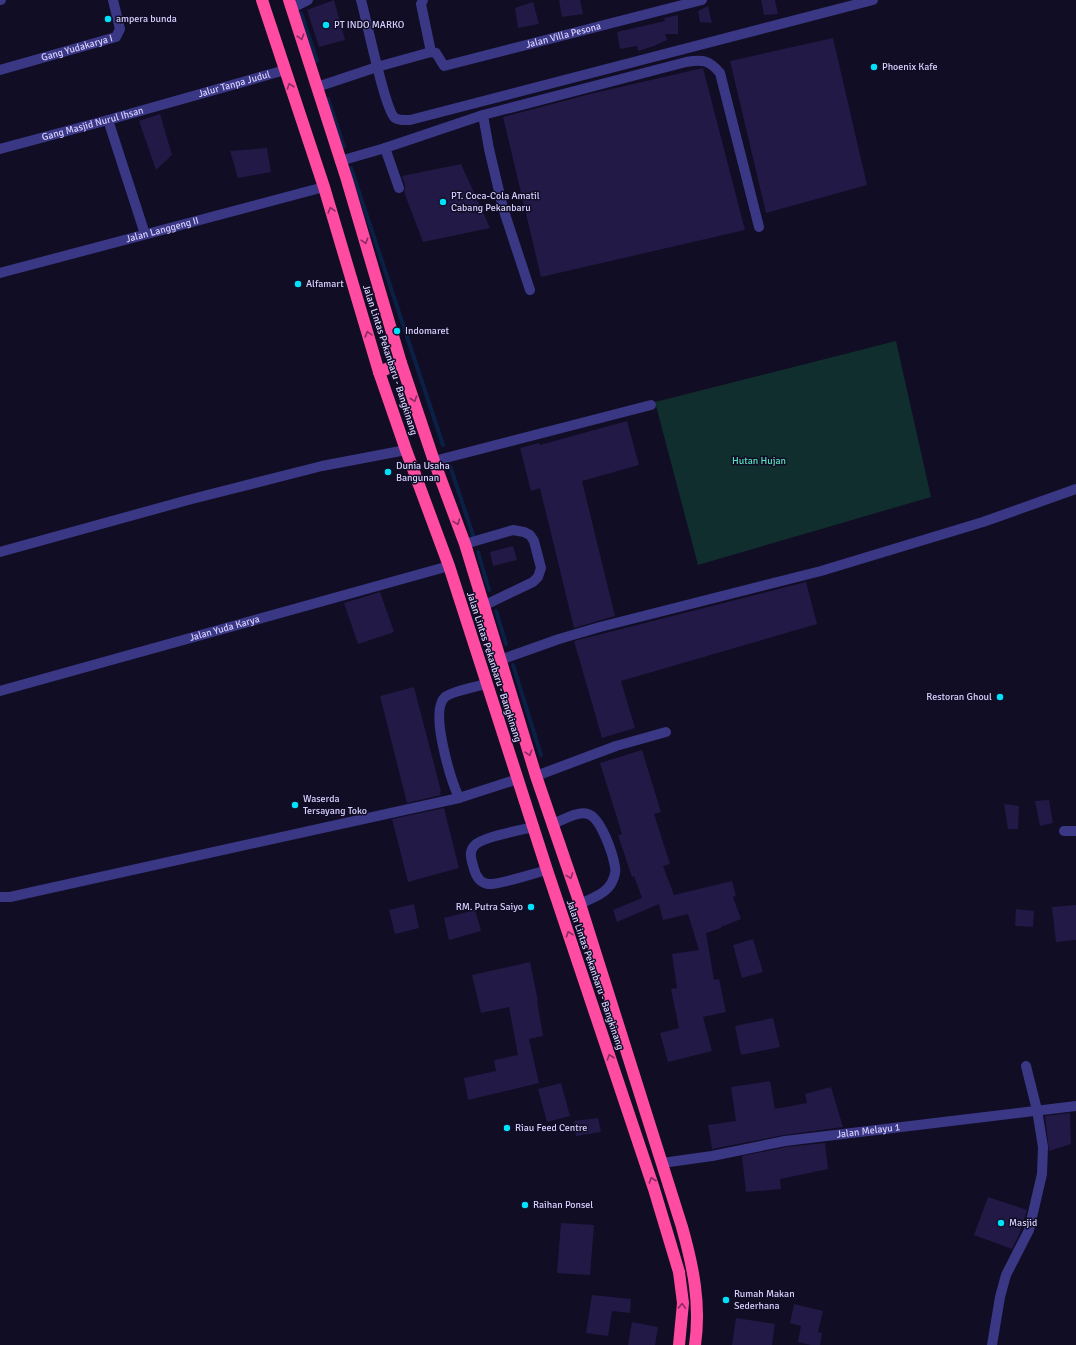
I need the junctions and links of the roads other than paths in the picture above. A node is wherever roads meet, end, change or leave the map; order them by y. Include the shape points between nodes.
1 (113, 0) edge
2 (262, 0) edge
3 (308, 0) edge
4 (361, 0) edge
5 (423, 0) edge
6 (702, 0) edge
7 (873, 0) edge
8 (291, 4) edge
9 (431, 52) junction
10 (377, 67) junction
11 (0, 70) edge
12 (285, 70) junction
13 (317, 87) junction
14 (185, 99) joint
15 (483, 115) junction
16 (108, 120) junction
17 (386, 148) junction
18 (0, 149) edge
19 (340, 161) junction
20 (324, 187) junction
21 (399, 188) dead end
22 (759, 227) dead end
23 (144, 234) junction
24 (0, 273) edge
25 (530, 290) dead end
26 (401, 362) junction
27 (379, 372) junction
28 (650, 405) dead end
29 (406, 450) junction
30 (434, 461) junction
31 (1076, 488) edge
32 (465, 544) junction
33 (0, 552) edge
34 (449, 566) junction
35 (483, 606) junction
36 (500, 660) junction
37 (486, 684) junction
38 (0, 691) edge
39 (666, 732) dead end
40 (536, 776) junction
41 (518, 780) junction
42 (459, 798) junction
43 (553, 824) junction
44 (534, 827) junction
45 (1064, 831) dead end
46 (1076, 831) edge
47 (547, 870) junction
48 (0, 897) edge
49 (580, 904) junction
50 (1026, 1066) dead end
51 (1076, 1106) edge
52 (1037, 1110) junction
53 (662, 1163) junction
54 (679, 1345) edge
55 (695, 1345) edge
56 (992, 1345) edge

1 - 11 street, Gang Yudakarya I via 120,29 116,37
2 - 12 highway, Jalan Lintas Pekanbaru - Bangkinang
3 - 8 street
4 - 10 street
5 - 9 street via 421,4
6 - 9 street, Jalan Villa Pesona via 444,66 436,53
7 - 10 street via 410,120 394,117 390,111
8 -> 13 highway, Jalan Lintas Pekanbaru - Bangkinang
9 - 10 street
10 - 13 street
12 - 14 street, Jalur Tanpa Judul
20 -> 12 highway, Jalan Lintas Pekanbaru - Bangkinang
13 - 19 highway, Jalan Lintas Pekanbaru - Bangkinang
14 - 16 street, Gang Masjid Nurul Ihsan
15 - 17 street
15 - 22 street via 686,62 700,60 713,64 722,79
15 - 25 street via 503,208
16 - 18 street, Gang Masjid Nurul Ihsan
16 - 23 street
17 - 19 street
17 - 21 street
19 -> 26 highway, Jalan Lintas Pekanbaru - Bangkinang
20 - 23 street, Jalan Langgeng II
27 -> 20 highway, Jalan Lintas Pekanbaru - Bangkinang
23 - 24 street, Jalan Langgeng II
26 - 27 highway
26 -> 30 highway, Jalan Lintas Pekanbaru - Bangkinang
27 - 29 highway, Jalan Lintas Pekanbaru - Bangkinang
28 - 30 street
29 - 33 street via 322,466
29 - 34 highway, Jalan Lintas Pekanbaru - Bangkinang
30 -> 32 highway, Jalan Lintas Pekanbaru - Bangkinang
31 - 36 street via 983,522 821,572 600,627
32 - 35 highway, Jalan Lintas Pekanbaru - Bangkinang
32 - 35 street via 514,530 530,535 534,541 541,568 538,577 533,582
34 - 37 highway, Jalan Lintas Pekanbaru - Bangkinang
34 - 38 street, Jalan Yuda Karya
35 - 36 highway, Jalan Lintas Pekanbaru - Bangkinang
36 -> 40 highway, Jalan Lintas Pekanbaru - Bangkinang
37 - 41 highway, Jalan Lintas Pekanbaru - Bangkinang
37 - 42 street via 445,696 440,703 439,718 445,759
39 - 40 street via 616,746
40 - 43 highway, Jalan Lintas Pekanbaru - Bangkinang
41 - 42 street
41 - 44 highway, Jalan Lintas Pekanbaru - Bangkinang
42 - 48 street via 10,897
43 -> 49 highway, Jalan Lintas Pekanbaru - Bangkinang
43 - 49 street via 577,814 588,814 596,820 604,834 616,868 608,889
44 - 47 highway, Jalan Lintas Pekanbaru - Bangkinang
44 - 47 street via 482,840 474,845 470,856 476,876 481,882 488,884
45 - 46 street
54 -> 47 highway, Jalan Lintas Pekanbaru - Bangkinang via 683,1302 679,1272 654,1189
49 - 53 highway, Jalan Lintas Pekanbaru - Bangkinang
50 - 52 street
51 - 52 street, Jalan Melayu 1
52 - 53 street, Jalan Melayu 1 via 785,1141
52 - 56 street via 1043,1147 1042,1174 1029,1230 1006,1275
53 - 55 highway, Jalan Lintas Pekanbaru - Bangkinang via 694,1272 698,1304

